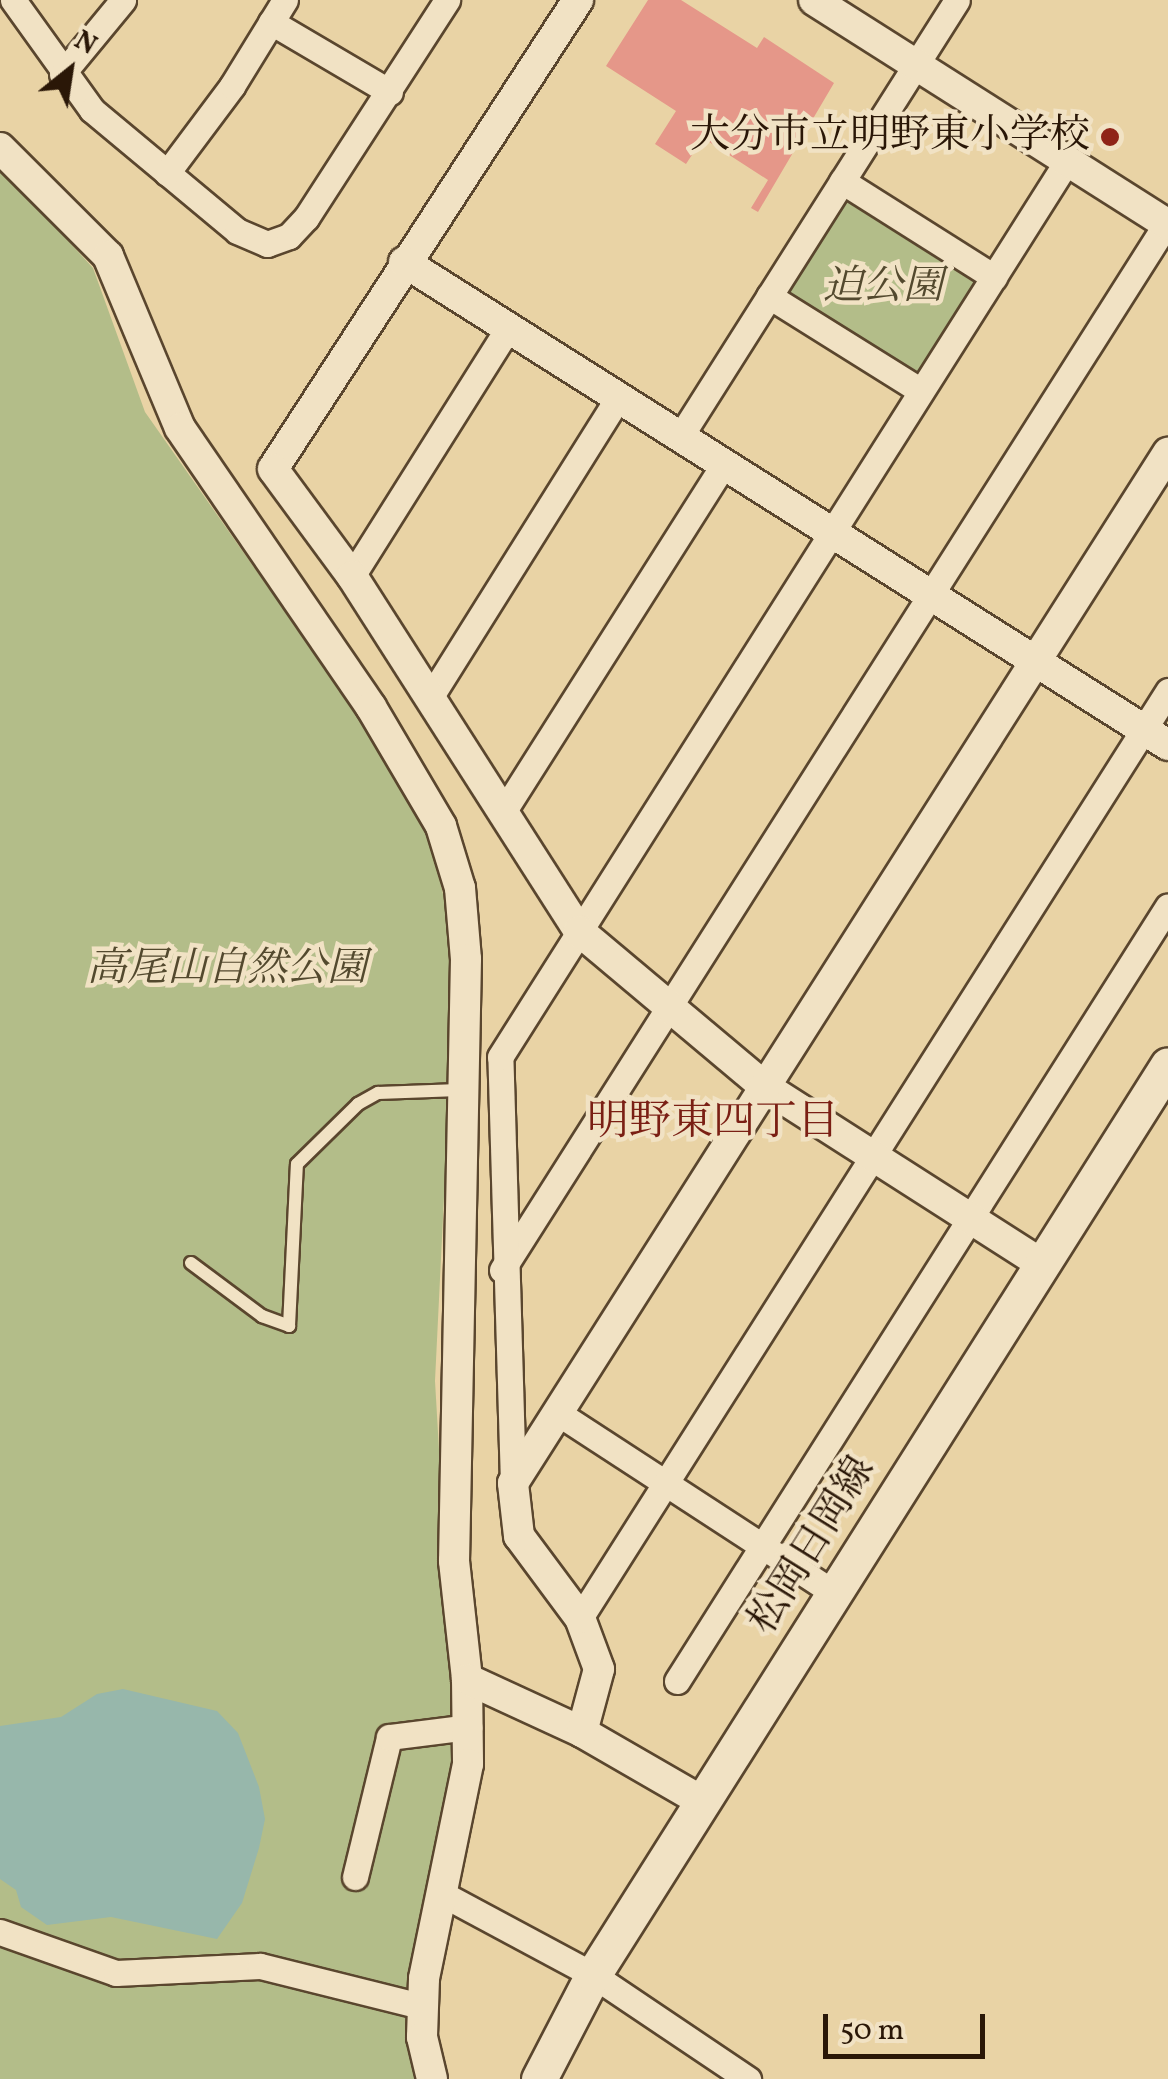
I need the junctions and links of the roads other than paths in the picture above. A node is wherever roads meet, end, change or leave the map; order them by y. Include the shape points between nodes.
1 (13, 0) edge
2 (123, 0) edge
3 (285, 0) edge
4 (447, 0) edge
5 (578, 0) edge
6 (957, 0) edge
7 (824, 3) edge
8 (271, 22) junction
9 (916, 65) junction
10 (62, 74) junction
11 (390, 92) junction
12 (0, 148) edge
13 (1067, 161) junction
14 (167, 172) junction
15 (842, 181) junction
16 (1167, 224) edge
17 (404, 262) junction
18 (994, 277) junction
19 (769, 296) junction
20 (508, 328) junction
21 (921, 392) junction
22 (618, 398) junction
23 (680, 436) junction
24 (1168, 452) edge
25 (724, 464) junction
26 (832, 532) junction
27 (352, 576) junction
28 (931, 595) junction
29 (1035, 661) junction
30 (1168, 691) edge
31 (431, 696) junction
32 (1156, 737) edge
33 (505, 809) junction
34 (1168, 906) edge
35 (579, 932) junction
36 (668, 1009) junction
37 (1168, 1064) edge
38 (765, 1087) junction
39 (459, 1090) junction
40 (872, 1157) junction
41 (970, 1218) junction
42 (191, 1263) dead end
43 (1042, 1264) junction
44 (502, 1270) junction
45 (558, 1413) junction
46 (513, 1483) junction
47 (666, 1483) junction
48 (762, 1546) junction
49 (834, 1593) junction
50 (580, 1618) junction
51 (467, 1679) junction
52 (677, 1680) dead end
53 (468, 1727) junction
54 (582, 1732) junction
55 (702, 1802) junction
56 (356, 1877) dead end
57 (444, 1895) junction
58 (0, 1932) edge
59 (593, 1976) junction
60 (421, 2006) junction
61 (422, 2037) junction
62 (550, 2074) edge
63 (408, 2079) edge
64 (432, 2079) edge
65 (748, 2079) edge

1 - 10 street
2 - 10 street
3 - 8 street
4 - 11 street
5 - 17 street
6 - 9 street
7 - 9 street
8 - 11 street
8 - 14 street
9 - 13 street
9 - 15 street
10 - 14 street via 92,110
11 - 14 street via 306,218 279,242 256,242 236,231
12 - 39 street via 108,256 180,428 371,707 441,826 460,888 466,960
13 - 16 street
13 - 18 street
15 - 18 street
15 - 19 street
16 - 28 street
17 - 20 street
17 - 27 street via 273,469
18 - 21 street
19 - 21 street
19 - 23 street
20 - 22 street
20 - 27 street
21 - 26 street
22 - 23 street
22 - 31 street
23 - 25 street
24 - 29 street
25 - 26 street
25 - 33 street
26 - 28 street
26 - 35 street
27 - 31 street
28 - 29 street
28 - 36 street
29 - 32 street
29 - 38 street
30 - 32 street
31 - 33 street
32 - 40 street
33 - 35 street
34 - 41 street
35 - 36 street
35 - 44 street via 500,1056
36 - 38 street
36 - 44 street
37 - 43 main road, 松岡日岡線
38 - 40 street
38 - 45 street
39 - 42 lane via 378,1093 297,1164 289,1326 262,1316
39 - 51 street via 454,1527
40 - 41 street
40 - 47 street
41 - 43 street
41 - 48 street
43 - 49 main road, 松岡日岡線
44 - 46 street
45 - 46 street
45 - 47 street
46 - 50 street via 519,1536
47 - 48 street
47 - 50 street
48 - 49 street
48 - 52 street
49 - 55 main road, 松岡日岡線
50 - 54 street via 599,1670
51 - 53 street
51 - 54 street
53 - 56 street via 388,1737
53 - 57 street
54 - 55 street
55 - 59 main road, 松岡日岡線
57 - 59 street
57 - 60 street
58 - 60 street via 116,1972 260,1966
59 - 62 main road, 松岡日岡線
59 - 65 street
60 - 61 street
61 - 63 street
61 - 64 street

